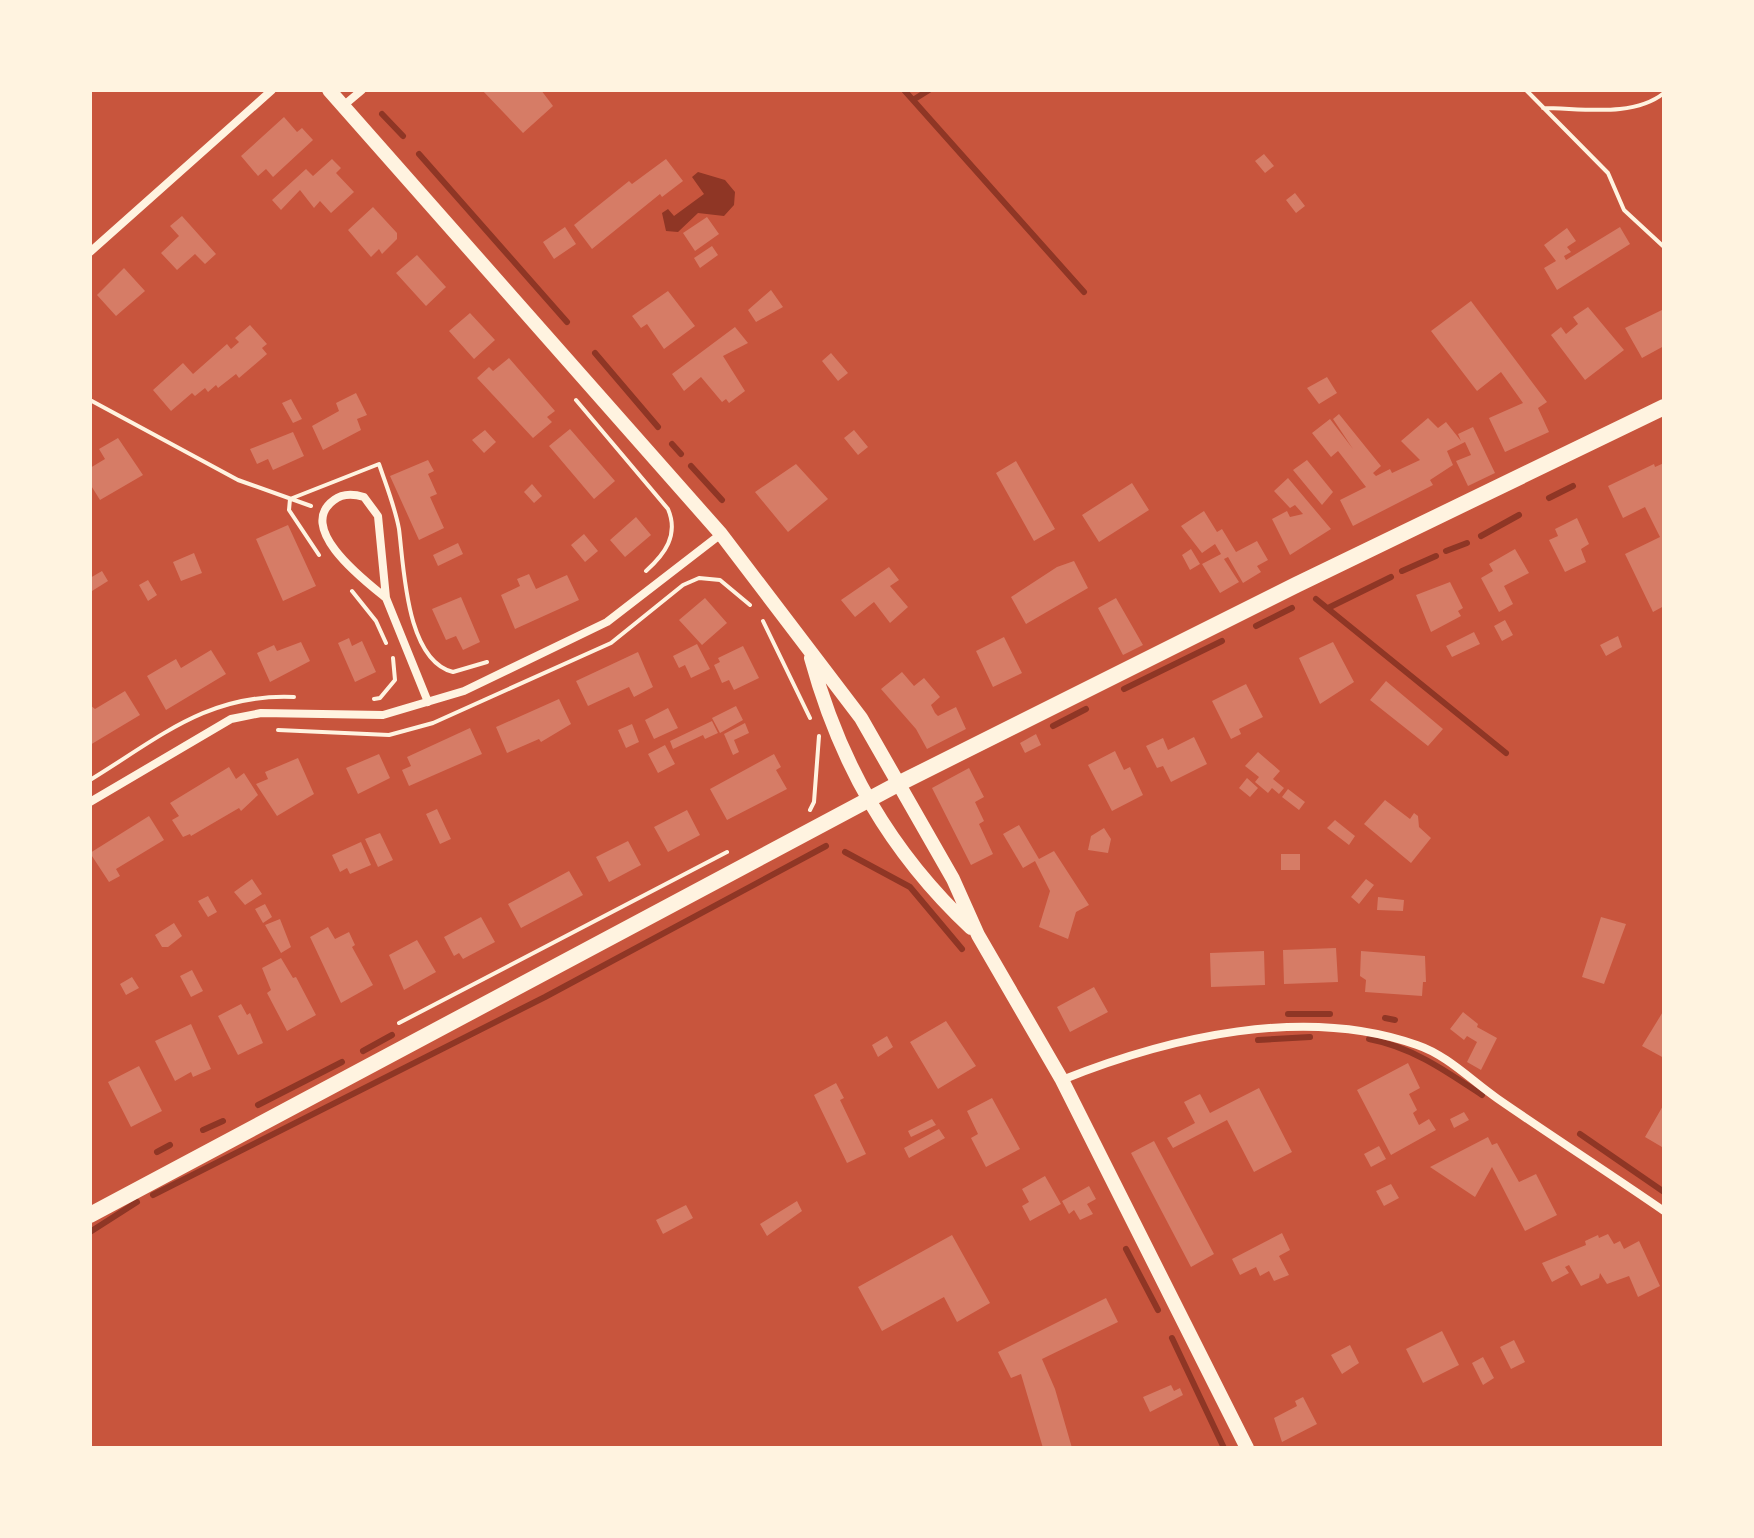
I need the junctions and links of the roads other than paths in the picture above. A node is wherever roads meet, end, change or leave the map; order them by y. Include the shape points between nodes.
1 (272, 90) edge
2 (329, 90) edge
3 (362, 90) edge
4 (343, 106) junction
5 (90, 252) edge
6 (1664, 407) edge
7 (721, 534) junction
8 (386, 598) junction
9 (810, 653) junction
10 (428, 702) junction
11 (898, 784) junction
12 (869, 799) junction
13 (90, 802) edge
14 (978, 935) junction
15 (1062, 1080) junction
16 (1664, 1211) edge
17 (90, 1215) edge
18 (1247, 1448) edge

1 - 5 street
2 - 4 street
3 - 4 street
4 - 7 street
6 - 11 main road
7 - 9 street
7 - 10 street via 607,622 464,691
8 - 8 street via 383,542 373,505 364,497 345,495 332,501 322,521 328,541
8 - 10 street
9 - 11 street via 861,718
9 - 12 street via 843,756
10 - 13 street via 383,715 261,713 231,719
11 - 12 main road
11 - 14 street via 953,879
12 - 14 street via 906,860
12 - 17 main road
14 - 15 street
15 - 16 street via 1119,1057 1194,1038 1333,1025 1381,1035 1433,1052
15 - 18 street

